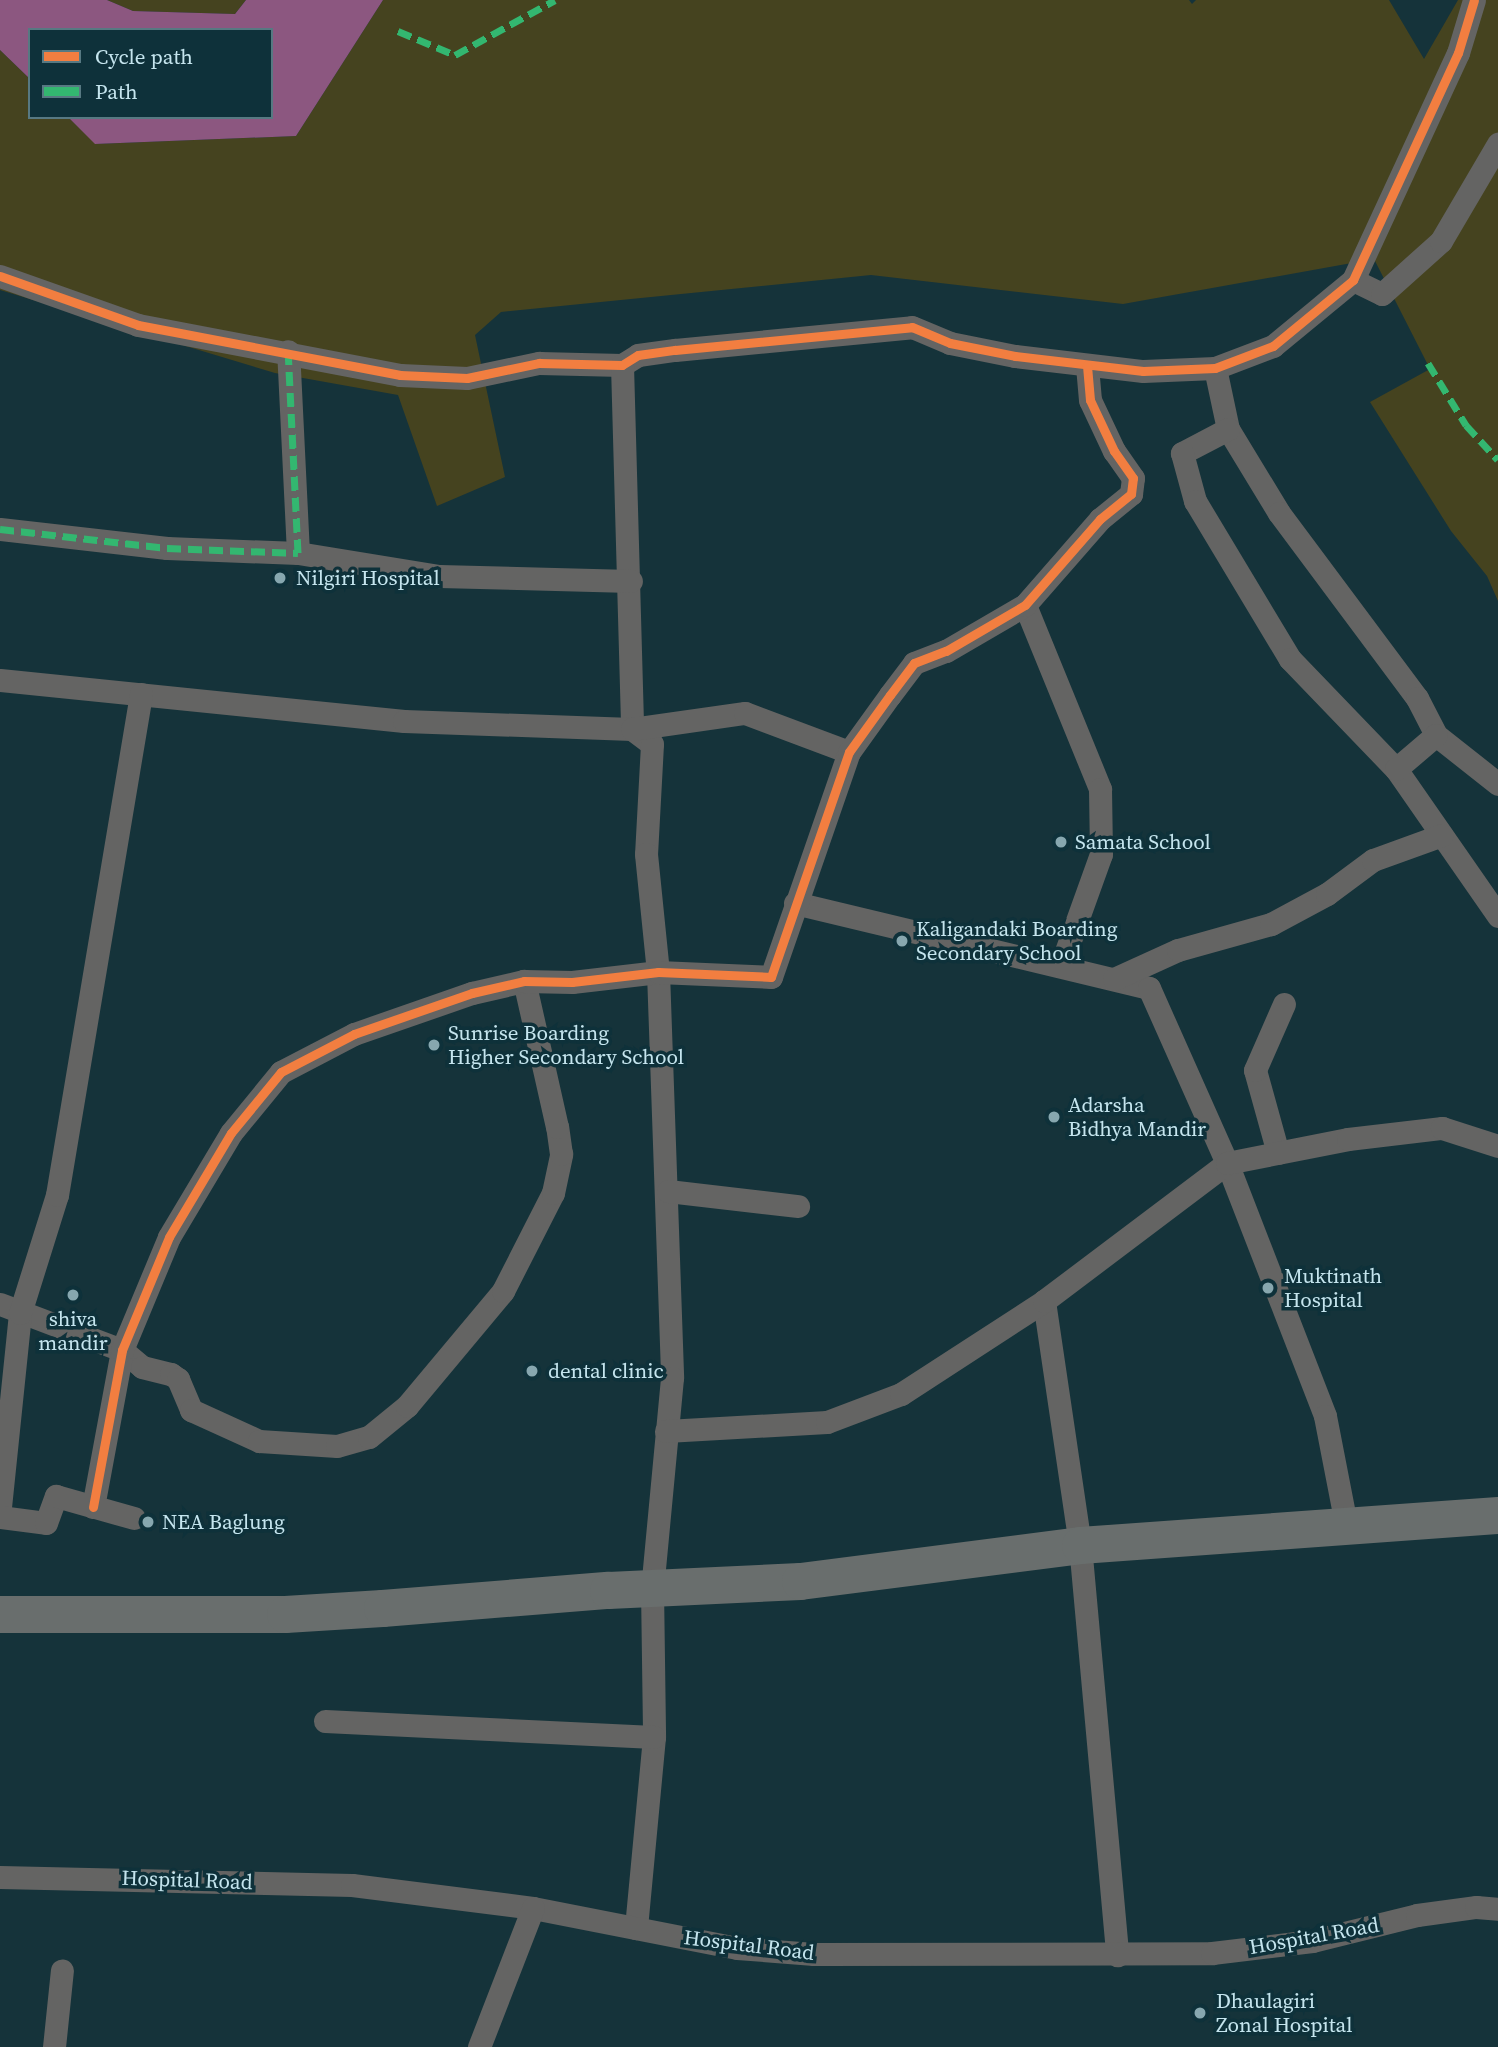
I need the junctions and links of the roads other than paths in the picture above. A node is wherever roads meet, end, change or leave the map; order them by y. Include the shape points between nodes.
1 (1474, 0) edge
2 (1498, 144) edge
3 (0, 276) edge
4 (1353, 280) junction
5 (288, 351) junction
6 (622, 365) junction
7 (1087, 365) junction
8 (1215, 368) junction
9 (1228, 429) junction
10 (0, 529) edge
11 (298, 553) junction
12 (631, 581) junction
13 (1025, 605) junction
14 (0, 680) edge
15 (141, 694) junction
16 (632, 729) junction
17 (1436, 734) junction
18 (849, 752) junction
19 (1396, 769) junction
20 (1498, 784) edge
21 (1442, 835) junction
22 (795, 903) junction
23 (1498, 916) edge
24 (1061, 965) junction
25 (658, 972) junction
26 (1114, 979) junction
27 (524, 981) junction
28 (1284, 1004) dead end
29 (1498, 1146) edge
30 (1278, 1153) junction
31 (1227, 1163) junction
32 (668, 1191) junction
33 (798, 1206) dead end
34 (1044, 1301) junction
35 (10, 1309) edge
36 (122, 1350) junction
37 (666, 1431) junction
38 (0, 1507) edge
39 (93, 1507) junction
40 (1498, 1515) edge
41 (0, 1517) edge
42 (134, 1518) dead end
43 (1346, 1524) junction
44 (1080, 1545) junction
45 (652, 1588) junction
46 (0, 1614) edge
47 (325, 1721) dead end
48 (654, 1737) junction
49 (0, 1877) edge
50 (533, 1908) junction
51 (1498, 1909) edge
52 (636, 1928) junction
53 (1117, 1955) junction
54 (62, 1970) dead end
55 (54, 2047) edge
56 (479, 2047) edge

1 - 4 street via 1458,53
2 - 4 street via 1441,241 1382,294
3 - 5 street via 138,326
4 - 8 street via 1273,346
5 - 6 street via 400,375 467,378 539,363
5 - 11 street
6 - 7 street via 638,355 663,351 912,327 950,343
6 - 12 street
7 - 8 street via 1183,372
7 - 13 street via 1090,400 1114,451 1133,478 1131,494 1100,519
8 - 9 street
9 - 17 street via 1332,589 1417,698
9 - 19 street via 1182,453 1195,501 1290,659
10 - 11 street via 167,548
11 - 12 street via 439,576
12 - 16 street
13 - 18 street via 946,651 914,663
13 - 24 street via 1100,789 1101,854
14 - 15 street
15 - 16 street via 404,721
15 - 35 street via 57,1195
16 - 18 street via 745,713
16 - 25 street via 652,744 646,854
17 - 19 street
17 - 20 street
18 - 22 street
19 - 21 street
21 - 23 street
21 - 26 street via 1373,860 1327,894 1271,924 1178,950
22 - 24 street
22 - 25 street via 771,977
24 - 26 street
25 - 27 street via 572,982
25 - 32 street
26 - 31 street via 1149,988
27 - 36 street via 471,993 354,1034 281,1072 231,1133 169,1237
27 - 36 street via 543,1049 559,1140 553,1194 503,1291 407,1406 369,1437 337,1446 259,1441 191,1410 178,1379 135,1364
28 - 30 street via 1255,1070
29 - 30 street via 1443,1128
30 - 31 street
31 - 34 street
31 - 43 street via 1325,1416
32 - 33 street
32 - 37 street via 672,1378
34 - 37 street via 901,1394 827,1422
34 - 44 street
35 - 36 street
35 - 38 street
36 - 39 street
37 - 45 street
39 - 41 street via 56,1496 46,1523
39 - 42 street
40 - 43 main road
43 - 44 main road
44 - 45 main road via 800,1581
44 - 53 street
45 - 46 main road via 285,1614
45 - 48 street
47 - 48 street
48 - 52 street
49 - 50 street, Hospital Road via 352,1885
50 - 52 street, Hospital Road
50 - 56 street
51 - 53 street, Hospital Road via 1476,1907 1417,1915 1287,1944 1212,1953
52 - 53 street, Hospital Road via 737,1948 814,1954
54 - 55 street

